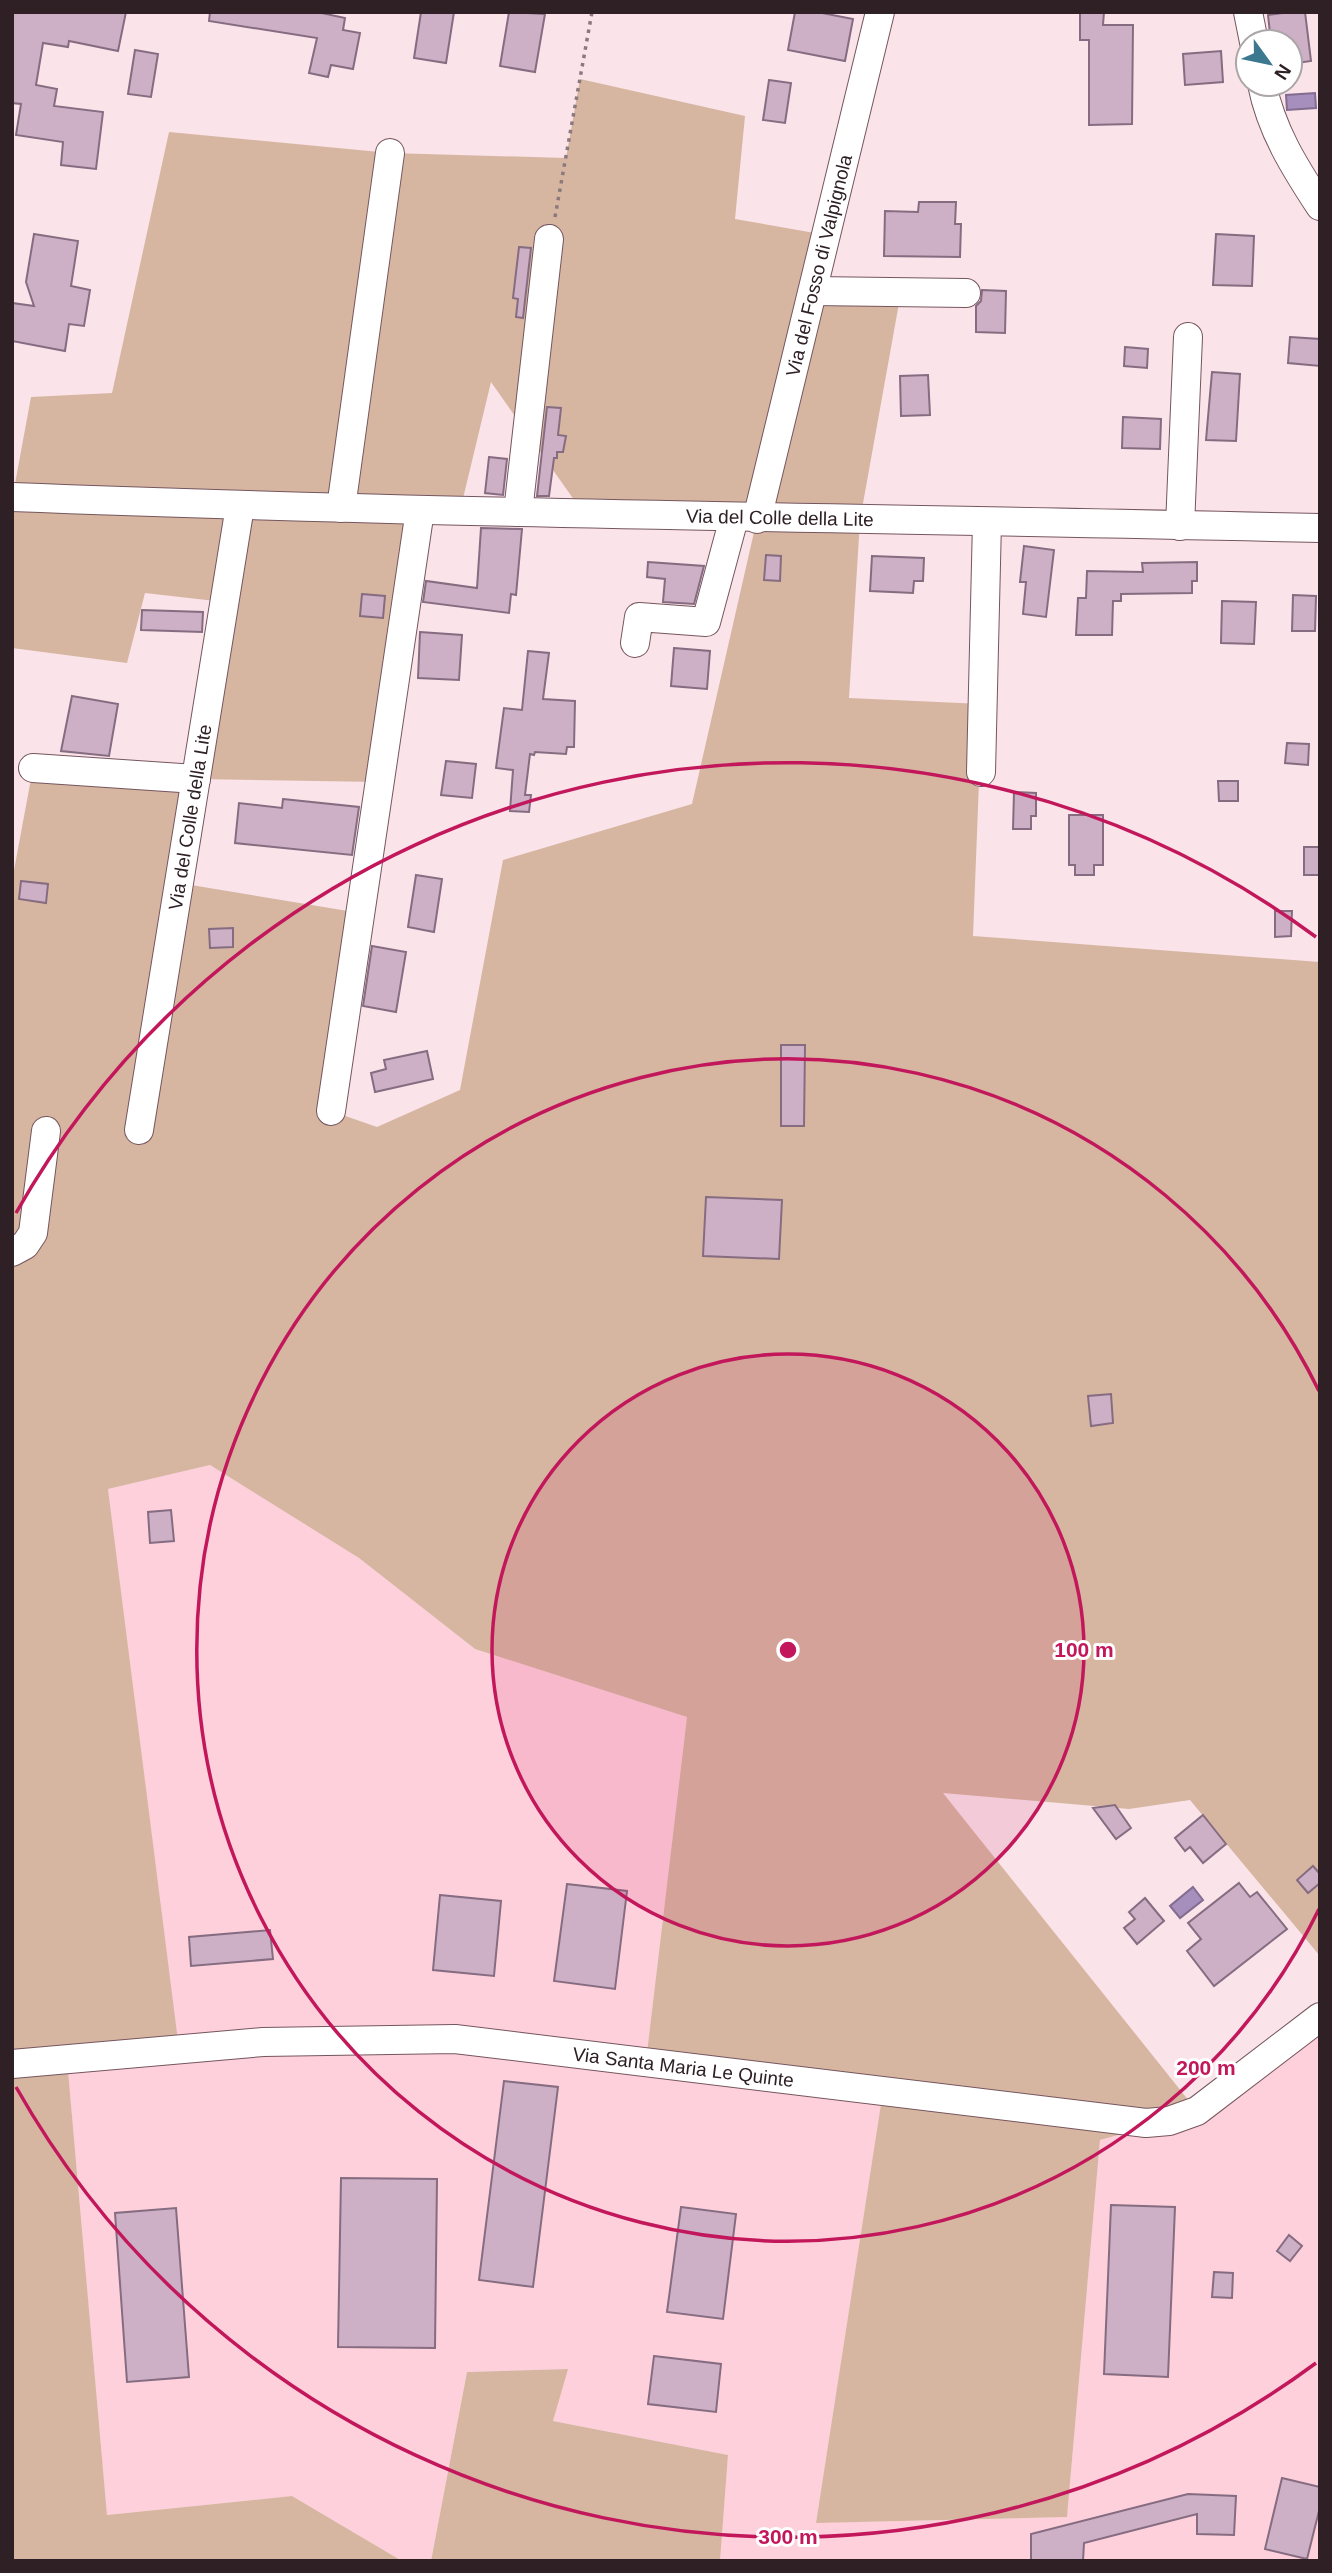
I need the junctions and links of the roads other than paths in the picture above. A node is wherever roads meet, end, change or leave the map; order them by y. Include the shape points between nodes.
1 (880, 12) edge
2 (1266, 98) edge
3 (390, 153) dead end
4 (1320, 206) edge
5 (552, 230) road end
6 (813, 291) junction
7 (966, 293) dead end
8 (1188, 337) dead end
9 (12, 497) edge
10 (240, 506) junction
11 (341, 508) junction
12 (420, 510) junction
13 (518, 512) junction
14 (746, 518) junction
15 (987, 523) junction
16 (1180, 526) junction
17 (1320, 528) edge
18 (635, 643) dead end
19 (33, 768) dead end
20 (981, 772) dead end
21 (196, 779) junction
22 (331, 1111) dead end
23 (139, 1130) dead end
24 (46, 1131) dead end
25 (12, 1252) edge
26 (1320, 2017) edge
27 (12, 2064) edge

1 - 6 street, Via del Fosso di Valpignola
2 - 4 street via 1281,140
3 - 11 street
5 - 13 street
6 - 7 street
6 - 14 street, Via del Fosso di Valpignola
8 - 16 street
9 - 10 street, Via del Colle della Lite
10 - 11 street, Via del Colle della Lite
10 - 21 street, Via del Colle della Lite
11 - 12 street, Via del Colle della Lite
12 - 13 street, Via del Colle della Lite
12 - 22 street
13 - 14 street, Via del Colle della Lite
14 - 15 street, Via del Colle della Lite
14 - 18 street, Via del Fosso di Valpignola via 706,622 639,617
15 - 16 street, Via del Colle della Lite
15 - 20 street
16 - 17 street, Via del Colle della Lite
19 - 21 street
21 - 23 street, Via del Colle della Lite
24 - 25 street via 33,1233 25,1245
26 - 27 street, Via Santa Maria Le Quinte via 1197,2111 1146,2123 455,2039 263,2042

